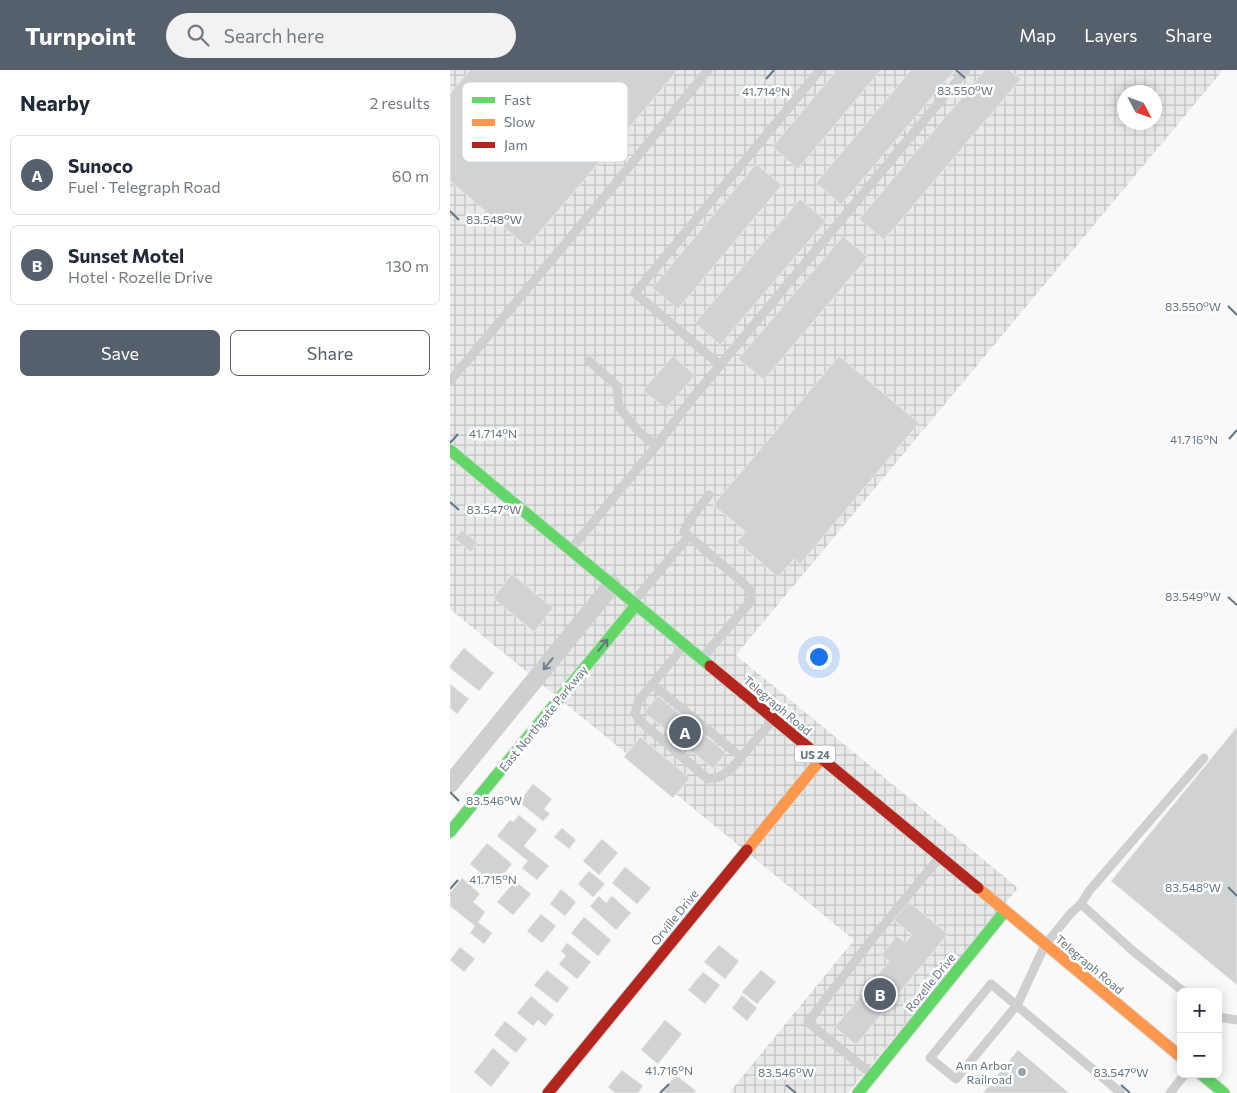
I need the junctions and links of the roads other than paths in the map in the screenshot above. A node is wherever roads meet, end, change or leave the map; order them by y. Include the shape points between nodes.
1 (708, 70) edge
2 (820, 70) edge
3 (966, 70) edge
4 (589, 361) dead end
5 (720, 365) junction
6 (450, 381) edge
7 (656, 446) junction
8 (450, 450) edge
9 (709, 495) dead end
10 (688, 537) junction
11 (570, 550) junction
12 (612, 585) junction
13 (635, 604) junction
14 (685, 645) junction
15 (701, 659) junction
16 (652, 684) junction
17 (774, 719) junction
18 (741, 757) junction
19 (1204, 758) dead end
20 (821, 759) junction
21 (450, 784) edge
22 (450, 832) edge
23 (940, 857) junction
24 (1081, 904) junction
25 (1004, 911) junction
26 (1045, 945) junction
27 (1179, 988) edge
28 (1016, 1005) junction
29 (1222, 1018) edge
30 (1237, 1020) edge
31 (1177, 1054) edge
32 (872, 1075) junction
33 (1182, 1078) edge
34 (1207, 1078) edge
35 (548, 1093) edge
36 (858, 1093) edge
37 (1121, 1093) edge
38 (1170, 1093) edge
39 (1224, 1093) edge

1 - 6 lane
2 - 5 lane via 636,293
3 - 5 lane
4 - 7 lane via 617,386 619,407 638,431
5 - 7 lane
7 - 11 lane
8 - 11 main road, Telegraph Road / US 24
9 - 10 lane via 686,524 684,532
10 - 13 lane
10 - 15 lane via 741,581 752,596
11 - 12 main road, Telegraph Road / US 24
12 - 13 main road, Telegraph Road / US 24
12 -> 21 street
13 - 14 main road, Telegraph Road / US 24
22 -> 13 main road, East Northgate Parkway
14 - 15 main road, Telegraph Road / US 24
14 - 16 lane
15 - 17 main road, Telegraph Road / US 24
16 - 18 lane
16 - 18 lane via 639,700 635,713 640,721 708,779 730,770
17 - 18 lane
17 - 20 main road, Telegraph Road / US 24
19 - 24 lane
20 - 23 main road, Telegraph Road / US 24
20 - 35 main road, Orville Drive
23 - 25 main road, Telegraph Road / US 24
23 - 32 lane via 808,1022
24 - 26 lane
24 - 27 lane
25 - 26 main road, Telegraph Road / US 24
25 - 32 main road, Rozelle Drive
26 - 28 lane
26 - 31 main road, Telegraph Road / US 24
28 - 28 lane via 991,984 930,1058 956,1079
28 - 37 lane
29 - 30 lane
32 - 36 main road, Rozelle Drive
33 - 38 lane
34 - 39 main road

